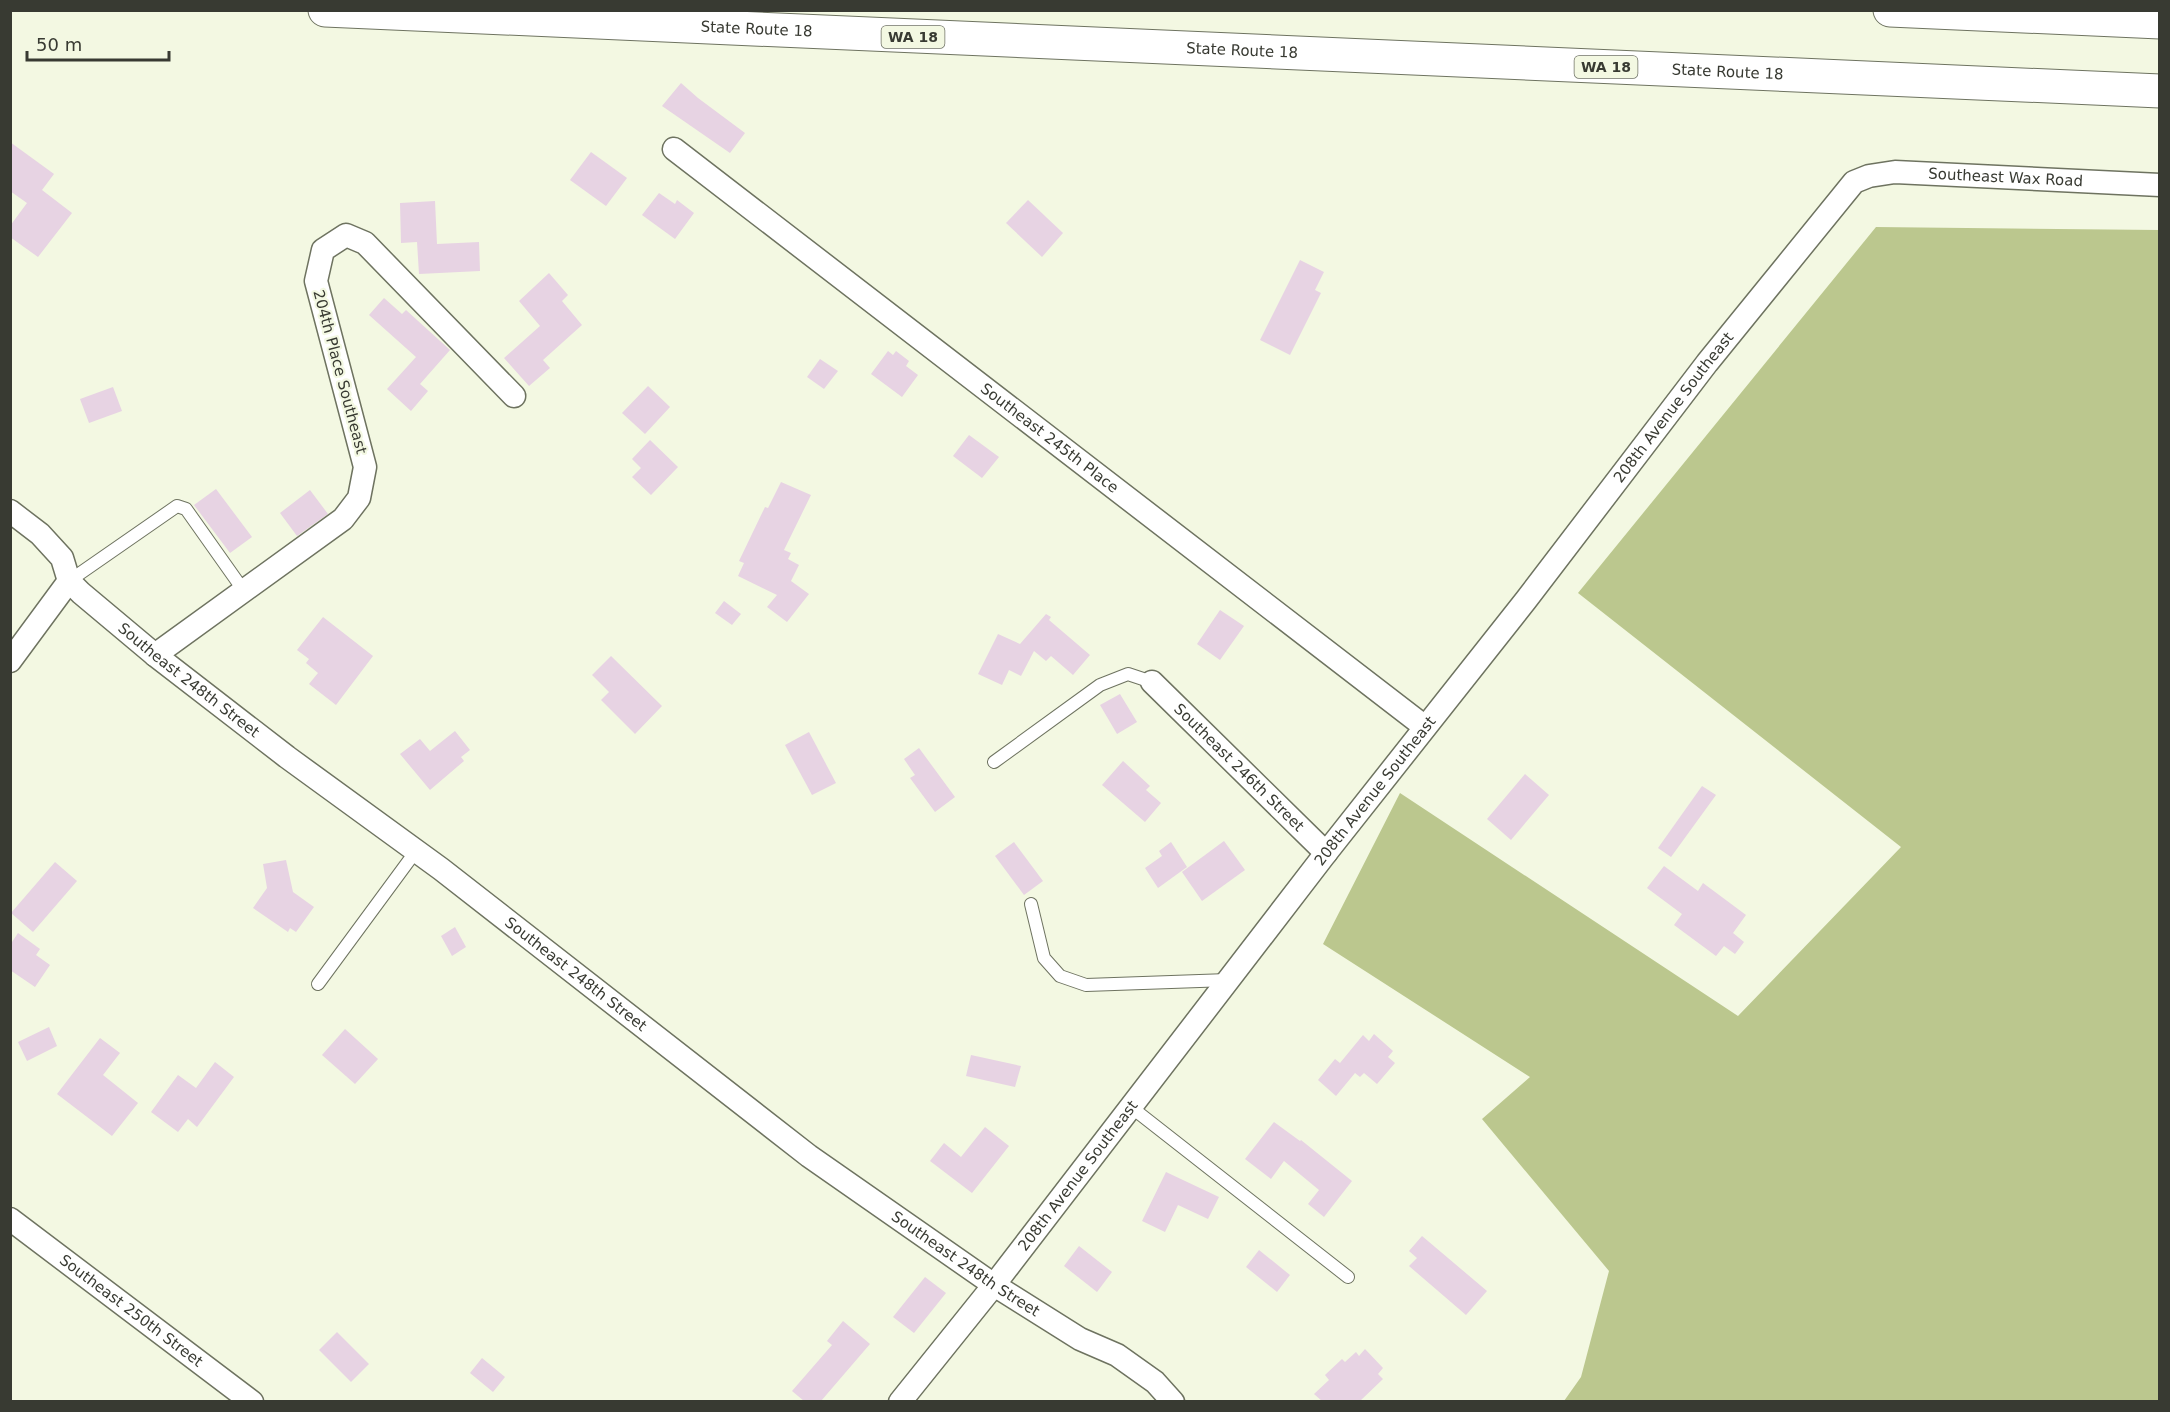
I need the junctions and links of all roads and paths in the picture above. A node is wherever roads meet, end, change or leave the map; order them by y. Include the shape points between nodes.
1 (325, 10) edge
2 (1890, 10) edge
3 (2160, 22) edge
4 (2160, 91) edge
5 (674, 148) dead end
6 (1854, 182) joint
7 (2160, 184) edge
8 (514, 396) dead end
9 (10, 511) edge
10 (69, 581) junction
11 (244, 591) junction
12 (155, 656) junction
13 (10, 661) edge
14 (1152, 681) joint
15 (1425, 727) junction
16 (994, 762) dead end
17 (416, 850) junction
18 (1326, 853) junction
19 (1031, 904) dead end
20 (1228, 980) junction
21 (318, 984) dead end
22 (1131, 1107) junction
23 (10, 1219) edge
24 (1348, 1277) dead end
25 (994, 1285) junction
26 (252, 1401) edge
27 (900, 1401) edge
28 (1173, 1401) edge

1 - 4 highway, State Route 18 / WA 18 via 773,26
2 - 3 highway
5 - 15 street, Southeast 245th Place
6 - 7 street, Southeast Wax Road via 1894,172
6 - 15 street, 208th Avenue Southeast via 1707,363
8 - 11 street, 204th Place Southeast via 365,243 346,235 323,250 316,280 365,466 359,498 343,519
9 - 10 street, Southeast 248th Street via 40,534 62,558
10 - 11 lane via 177,506 186,509
10 - 12 street, Southeast 248th Street
10 - 13 street
11 - 12 street, 204th Place Southeast
12 - 17 street, Southeast 248th Street
14 - 16 lane via 1128,674 1100,684
14 - 18 street, Southeast 246th Street
15 - 18 street, 208th Avenue Southeast
17 - 21 lane
17 - 25 street, Southeast 248th Street via 809,1156
18 - 20 street, 208th Avenue Southeast
19 - 20 lane via 1044,958 1060,976 1086,985
20 - 22 street, 208th Avenue Southeast
22 - 24 lane
22 - 25 street, 208th Avenue Southeast
23 - 26 street, Southeast 250th Street
25 - 27 street, 208th Avenue Southeast
25 - 28 street, Southeast 248th Street via 1080,1339 1117,1356 1155,1382

